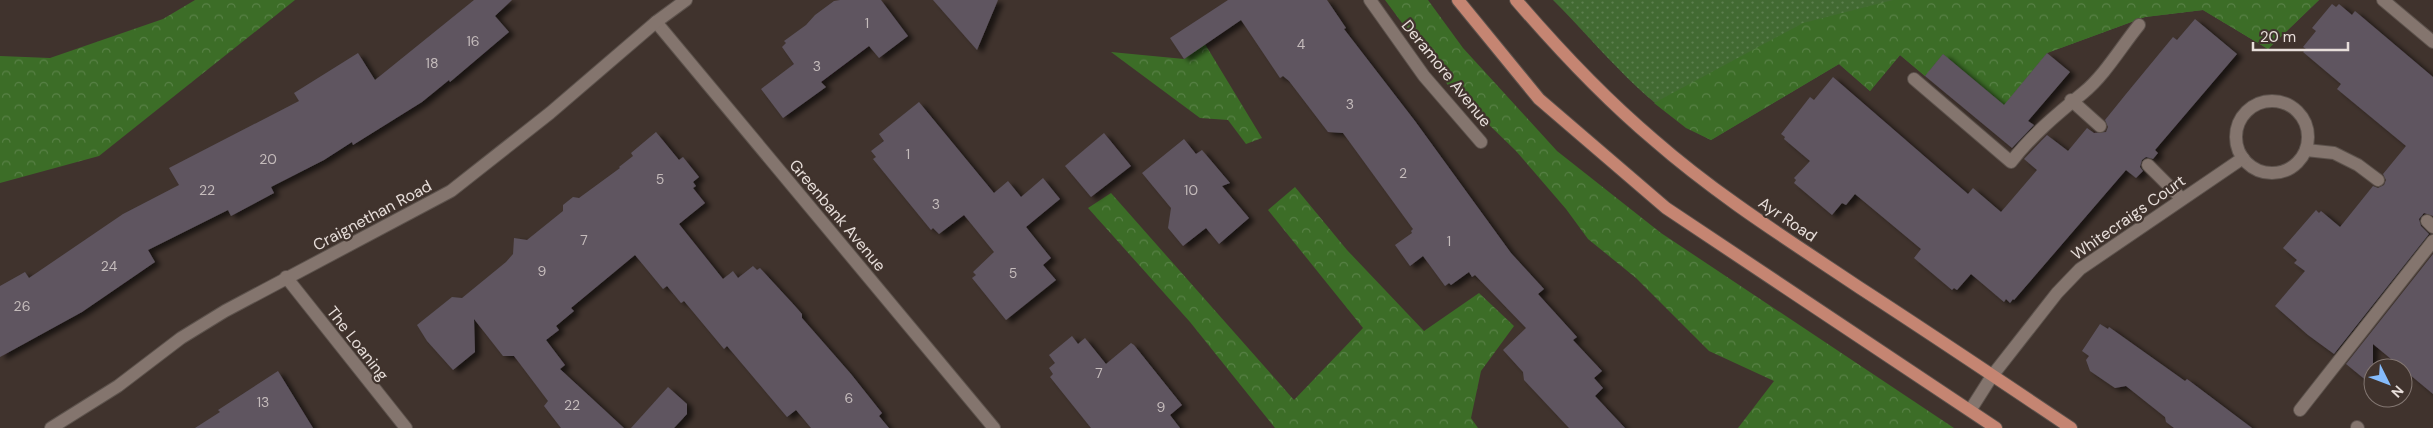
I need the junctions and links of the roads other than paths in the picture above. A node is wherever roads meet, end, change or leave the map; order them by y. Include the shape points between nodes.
1 (686, 0) edge
2 (1370, 0) edge
3 (1458, 0) edge
4 (1516, 0) edge
5 (2383, 0) edge
6 (656, 22) junction
7 (2139, 25) dead end
8 (2433, 42) edge
9 (1914, 79) dead end
10 (2071, 100) junction
11 (2100, 126) dead end
12 (1481, 142) dead end
13 (2306, 150) junction
14 (2242, 158) junction
15 (2148, 165) dead end
16 (2378, 180) dead end
17 (2182, 199) junction
18 (2433, 241) edge
19 (286, 277) junction
20 (1992, 376) junction
21 (1971, 409) junction
22 (2300, 410) dead end
23 (51, 428) edge
24 (406, 428) edge
25 (994, 428) edge
26 (1996, 428) edge
27 (2071, 428) edge

1 - 6 street, Craignethan Road
2 - 12 street, Deramore Avenue via 1424,76
3 - 21 main road via 1539,99 1666,208
4 - 20 main road, Ayr Road via 1604,95 1709,185
5 - 8 street
6 - 19 street, Craignethan Road via 550,113 451,191
6 - 25 street, Greenbank Avenue
7 - 10 street via 2100,75 2083,93
9 - 10 street via 2011,162
10 - 11 street
13 - 14 street via 2300,162 2277,174 2264,173
13 - 14 street via 2309,137 2299,112 2288,104 2261,102 2249,109 2238,126 2237,146
13 - 16 street via 2334,153
14 - 17 street, Whitecraigs Court
15 - 17 street
17 - 20 street, Whitecraigs Court via 2080,269 2057,293
18 - 22 street
19 - 23 street, Craignethan Road via 181,338 118,386
19 - 24 street, The Loaning
20 - 21 street, Whitecraigs Court
20 - 27 main road, Ayr Road
21 - 26 main road

